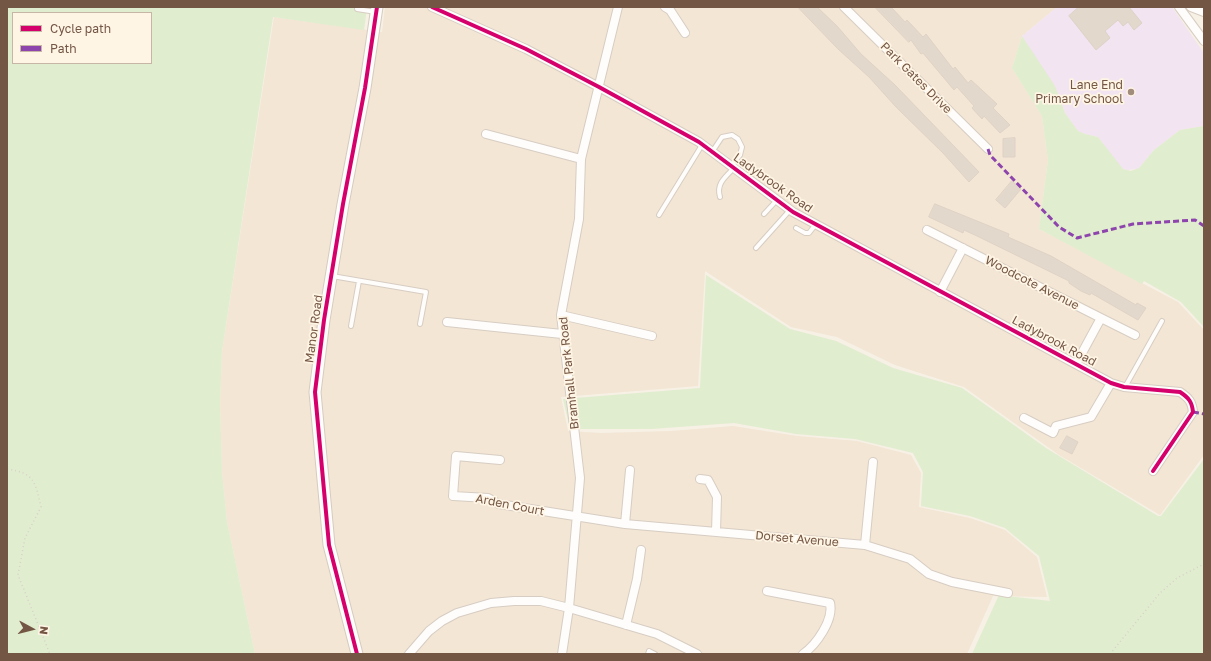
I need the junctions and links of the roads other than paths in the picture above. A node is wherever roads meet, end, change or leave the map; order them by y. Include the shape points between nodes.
1 (432, 7) edge
2 (618, 7) edge
3 (665, 7) edge
4 (844, 7) edge
5 (1179, 7) edge
6 (1191, 7) edge
7 (357, 8) edge
8 (377, 9) edge
9 (1204, 12) edge
10 (685, 33) dead end
11 (1204, 41) edge
12 (599, 87) junction
13 (486, 134) dead end
14 (702, 144) junction
15 (988, 150) dead end
16 (712, 152) junction
17 (581, 159) junction
18 (732, 167) junction
19 (720, 197) dead end
20 (777, 200) junction
21 (790, 210) junction
22 (764, 214) dead end
23 (659, 215) dead end
24 (816, 224) junction
25 (796, 228) dead end
26 (927, 230) dead end
27 (756, 248) dead end
28 (963, 248) junction
29 (331, 276) junction
30 (359, 281) junction
31 (940, 292) junction
32 (561, 315) junction
33 (1101, 318) junction
34 (1162, 321) dead end
35 (447, 322) dead end
36 (420, 324) dead end
37 (351, 326) dead end
38 (562, 334) junction
39 (1135, 335) dead end
40 (652, 336) dead end
41 (1076, 364) junction
42 (1111, 383) junction
43 (1124, 387) junction
44 (1024, 418) dead end
45 (500, 460) dead end
46 (873, 462) dead end
47 (630, 470) dead end
48 (1153, 471) dead end
49 (700, 479) dead end
50 (577, 518) junction
51 (625, 524) junction
52 (716, 532) junction
53 (865, 545) junction
54 (641, 550) dead end
55 (767, 592) dead end
56 (1008, 593) dead end
57 (569, 608) junction
58 (626, 625) junction
59 (682, 651) edge
60 (357, 654) edge
61 (409, 654) edge
62 (562, 654) edge
63 (648, 654) edge
64 (655, 654) edge
65 (697, 654) edge
66 (803, 654) edge

1 - 12 street, Ladybrook Road via 526,49
2 - 12 street, Bramhall Park Road
3 - 10 street via 670,10
4 - 15 street, Park Gates Drive
5 - 11 street
6 - 9 street
7 - 8 lane
8 - 29 street, Manor Road
12 - 14 street, Ladybrook Road
12 - 17 street, Bramhall Park Road
13 - 17 street
14 - 16 street, Ladybrook Road
14 - 23 lane
16 - 18 street, Ladybrook Road
16 - 18 lane via 722,137 732,135 738,139 742,147
17 - 32 street, Bramhall Park Road via 579,219
18 - 19 lane via 720,184
18 - 20 street, Ladybrook Road
20 - 21 street, Ladybrook Road
20 - 22 lane
21 - 24 street, Ladybrook Road
21 - 27 lane
24 - 25 lane via 809,233
24 - 31 street, Ladybrook Road
26 - 28 street, Woodcote Avenue
28 - 31 street
28 - 33 street, Woodcote Avenue
29 - 30 lane
29 - 60 street, Manor Road via 315,392 329,545
30 - 36 lane via 426,292
30 - 37 lane
31 - 41 street, Ladybrook Road
32 - 38 street, Bramhall Park Road
32 - 40 street
33 - 39 street, Woodcote Avenue
33 - 41 street
34 - 43 lane
35 - 38 street
38 - 50 street, Bramhall Park Road via 580,478
41 - 42 street, Ladybrook Road
42 - 43 street, Ladybrook Road
42 - 44 street via 1092,417 1056,426 1052,433
43 - 48 street, Ladybrook Road via 1180,392 1188,397 1192,404 1193,412
45 - 50 street, Arden Court via 456,456 453,496 488,498 499,504
46 - 53 street
47 - 51 street
49 - 52 street via 708,480 717,497
50 - 51 street, Dorset Avenue
50 - 57 street, Bramhall Park Road
51 - 52 street, Dorset Avenue
52 - 53 street, Dorset Avenue
53 - 56 street, Dorset Avenue via 910,559 930,574 952,582
54 - 58 street via 638,579
55 - 66 street via 830,603 826,625 810,649
57 - 58 street
57 - 61 street via 541,601 491,603 473,607 442,621 429,631
57 - 62 street, Bramhall Park Road
58 - 59 street via 656,634
59 - 65 street
63 - 64 lane via 649,651

